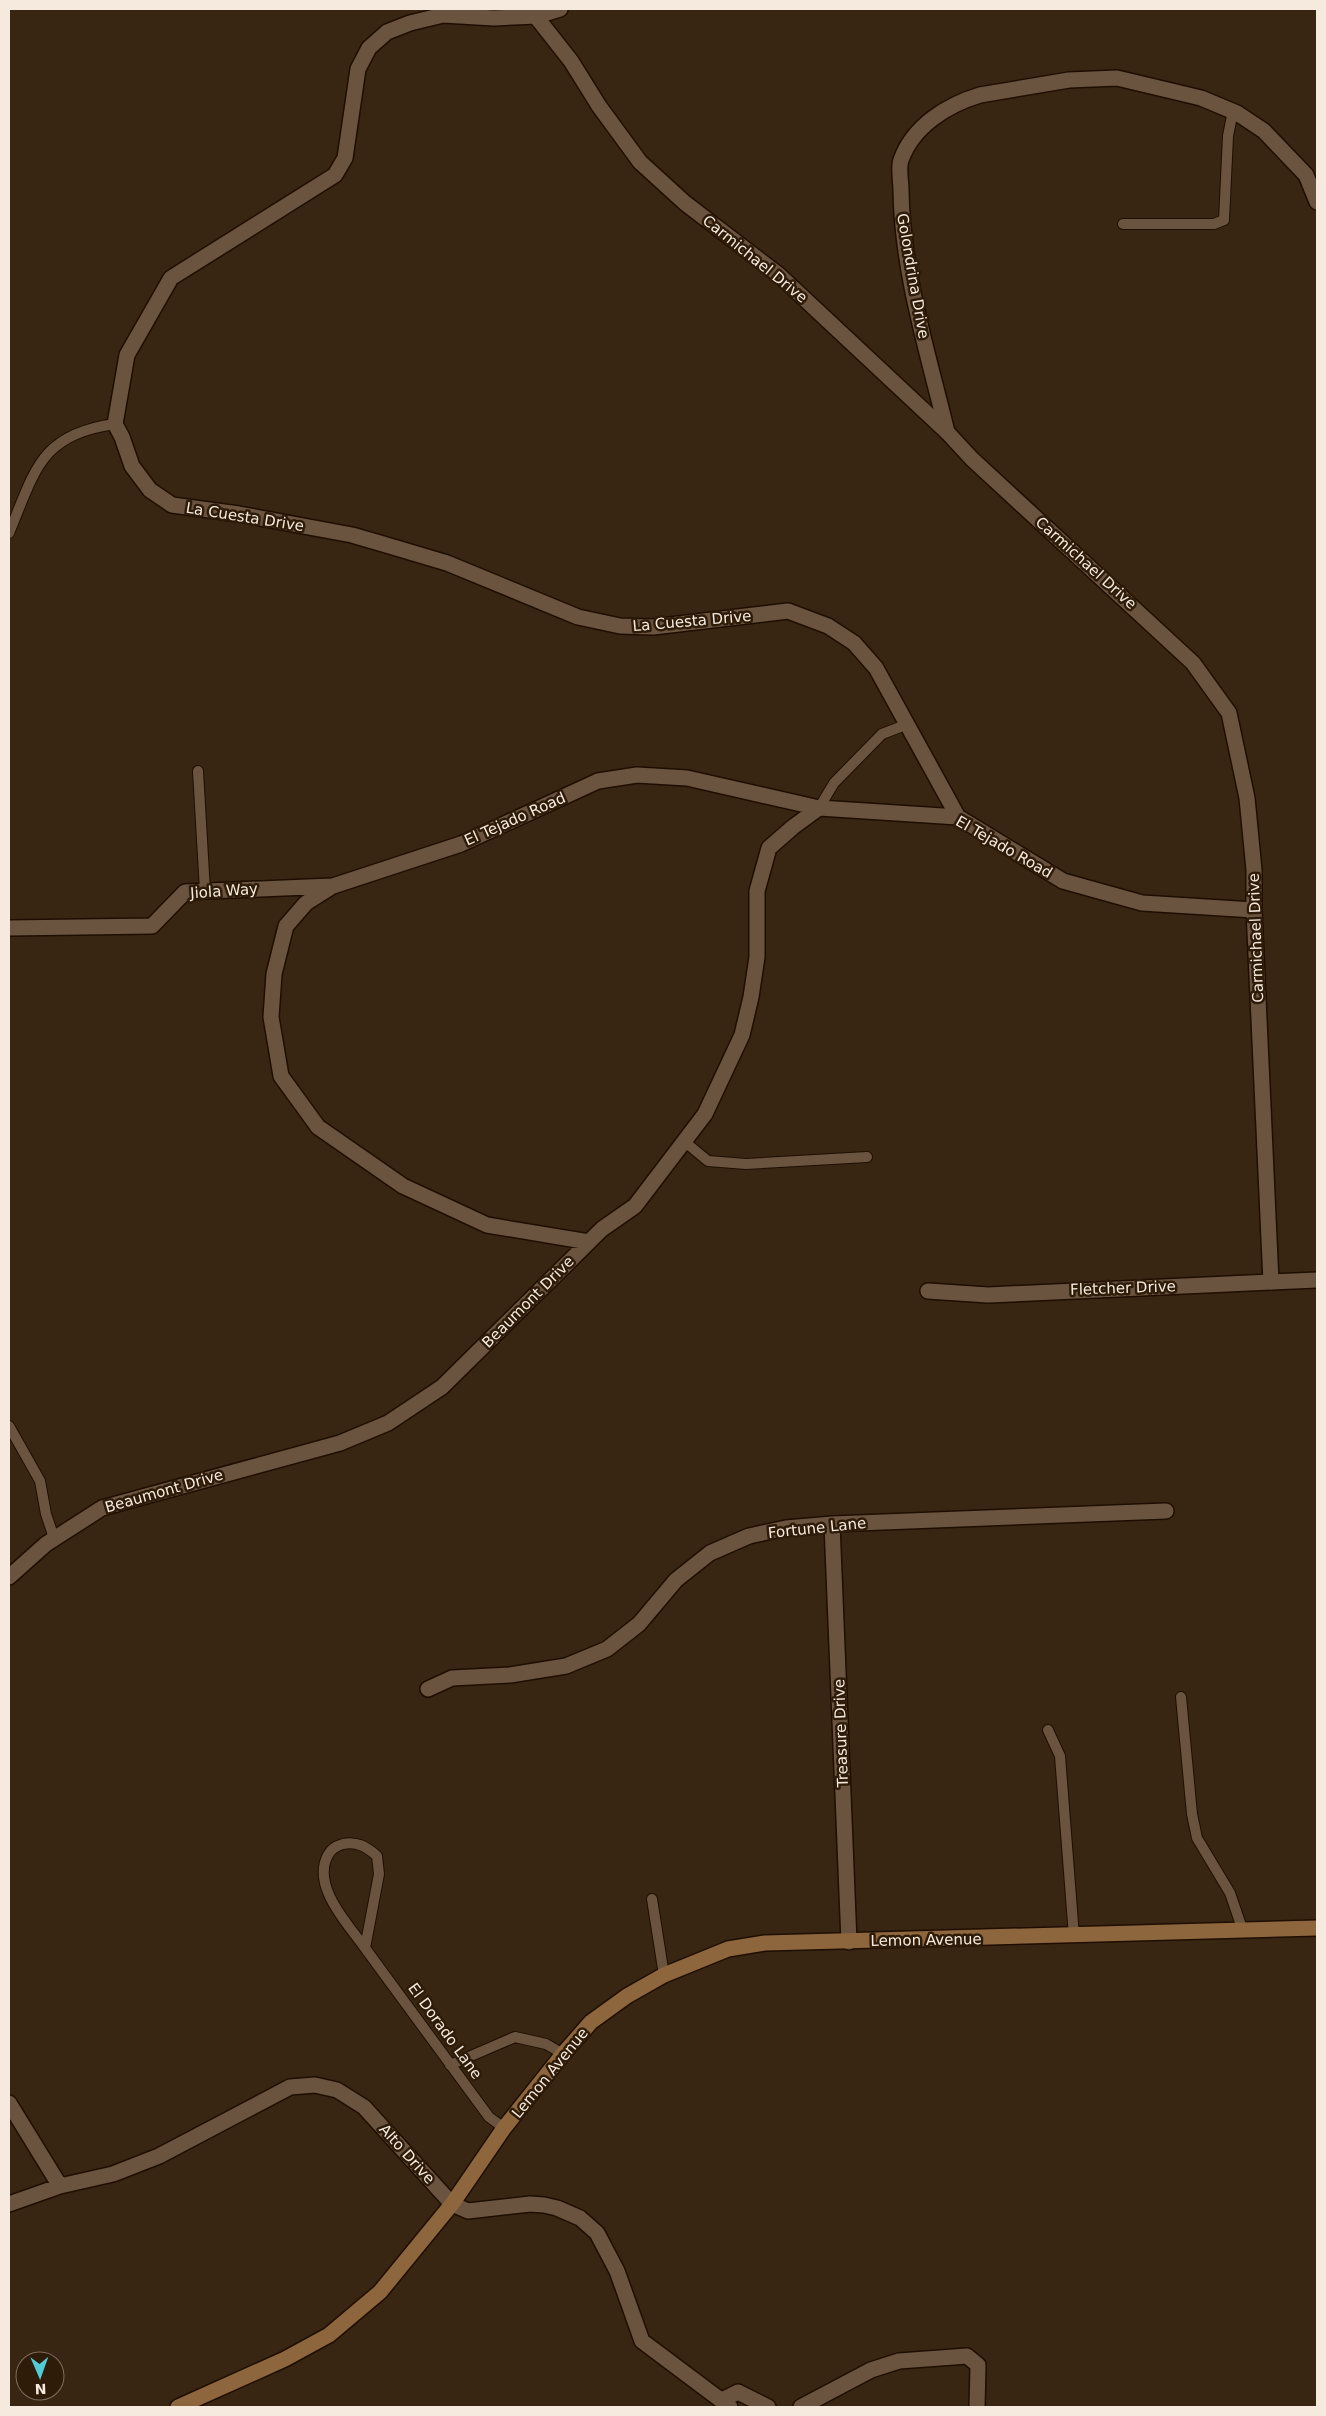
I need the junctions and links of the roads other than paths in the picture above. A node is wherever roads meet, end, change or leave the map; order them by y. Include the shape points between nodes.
1 (560, 9) edge
2 (534, 12) edge
3 (1233, 111) junction
4 (1317, 202) edge
5 (1123, 224) dead end
6 (115, 424) junction
7 (947, 432) junction
8 (9, 533) edge
9 (908, 724) junction
10 (198, 771) dead end
11 (819, 808) junction
12 (958, 817) junction
13 (333, 886) junction
14 (205, 891) junction
15 (1254, 910) junction
16 (9, 928) edge
17 (685, 1142) junction
18 (867, 1157) dead end
19 (589, 1242) junction
20 (1317, 1280) edge
21 (1271, 1282) junction
22 (928, 1291) dead end
23 (9, 1426) edge
24 (1166, 1511) dead end
25 (832, 1524) junction
26 (54, 1538) junction
27 (9, 1577) edge
28 (428, 1689) dead end
29 (1181, 1697) dead end
30 (1048, 1730) dead end
31 (652, 1899) dead end
32 (1317, 1928) edge
33 (1243, 1931) junction
34 (1074, 1936) junction
35 (849, 1942) junction
36 (365, 1948) junction
37 (664, 1975) junction
38 (563, 2054) junction
39 (450, 2065) junction
40 (9, 2103) edge
41 (504, 2128) junction
42 (60, 2186) junction
43 (9, 2204) edge
44 (452, 2204) junction
45 (726, 2404) edge
46 (178, 2407) edge
47 (768, 2407) edge
48 (801, 2407) edge
49 (977, 2407) edge

1 - 2 street
2 - 6 street via 494,18 443,16 398,26 377,39 362,58 358,69 345,158 335,175 171,278 128,355
2 - 7 street, Carmichael Drive via 640,162 685,203 779,275
3 - 4 street, Golondrina Drive via 1264,131 1306,175
3 - 5 lane via 1228,136 1224,220 1214,224
3 - 7 street, Golondrina Drive via 1201,98 1118,78 1069,80 966,99 940,112 917,134 900,162 901,226 920,324
6 - 8 lane via 83,430 53,447 36,467
6 - 9 street, La Cuesta Drive via 140,479 172,505 352,535 447,563 578,617 606,624 653,627 788,611 815,620 841,633 866,655
7 - 15 street, Carmichael Drive via 972,459 1193,663 1229,713 1247,798
9 - 11 lane via 882,734 834,783
9 - 12 street, La Cuesta Drive
10 - 14 lane
11 - 12 street, El Tejado Road
11 - 13 street, El Tejado Road via 687,778 636,775 598,781 461,844
11 - 17 street, Beaumont Drive via 769,848 757,891 757,957 742,1035 705,1114
12 - 15 street, El Tejado Road via 1063,880 1142,903
13 - 14 street, Jiola Way
13 - 19 street, El Tejado Road via 306,903 286,926 274,974 271,1017 281,1076 318,1127 403,1186 487,1225
14 - 16 street, Jiola Way via 185,892 152,926
15 - 21 street, Carmichael Drive
17 - 18 lane via 708,1160 746,1164
17 - 19 street, Beaumont Drive via 635,1206
19 - 26 street, Beaumont Drive via 442,1387 388,1423 340,1443 102,1508
20 - 21 street, Fletcher Drive
21 - 22 street, Fletcher Drive via 988,1294
23 - 26 lane via 40,1481
24 - 25 street, Fortune Lane
25 - 28 street, Fortune Lane via 786,1528 749,1536 710,1553 676,1580 639,1624 607,1649 566,1666 510,1675 452,1678
25 - 35 street, Treasure Drive
26 - 27 street, Beaumont Drive
29 - 33 lane via 1197,1838 1230,1893
30 - 34 lane via 1060,1756
31 - 37 lane
32 - 33 main road, Lemon Avenue
33 - 34 main road, Lemon Avenue
34 - 35 main road, Lemon Avenue
35 - 37 main road, Lemon Avenue via 765,1943 728,1949
36 - 36 lane, El Dorado Lane via 379,1874 377,1856 364,1845 343,1844 331,1849 323,1863 324,1879 331,1899
36 - 39 lane, El Dorado Lane
37 - 38 main road, Lemon Avenue via 591,2022
38 - 39 lane via 546,2044 515,2038
38 - 41 main road, Lemon Avenue
39 - 41 lane, El Dorado Lane via 489,2117
40 - 42 street
41 - 44 main road, Lemon Avenue
42 - 43 street, Alto Drive
42 - 44 street, Alto Drive via 113,2174 159,2156 290,2087 315,2085 337,2090 364,2106
44 - 45 street via 468,2211 544,2205 580,2218 597,2233 617,2271 642,2341
44 - 46 main road, Lemon Avenue via 380,2292 329,2335 285,2359
45 - 47 street via 738,2392
48 - 49 street via 870,2370 899,2361 967,2356 978,2364

